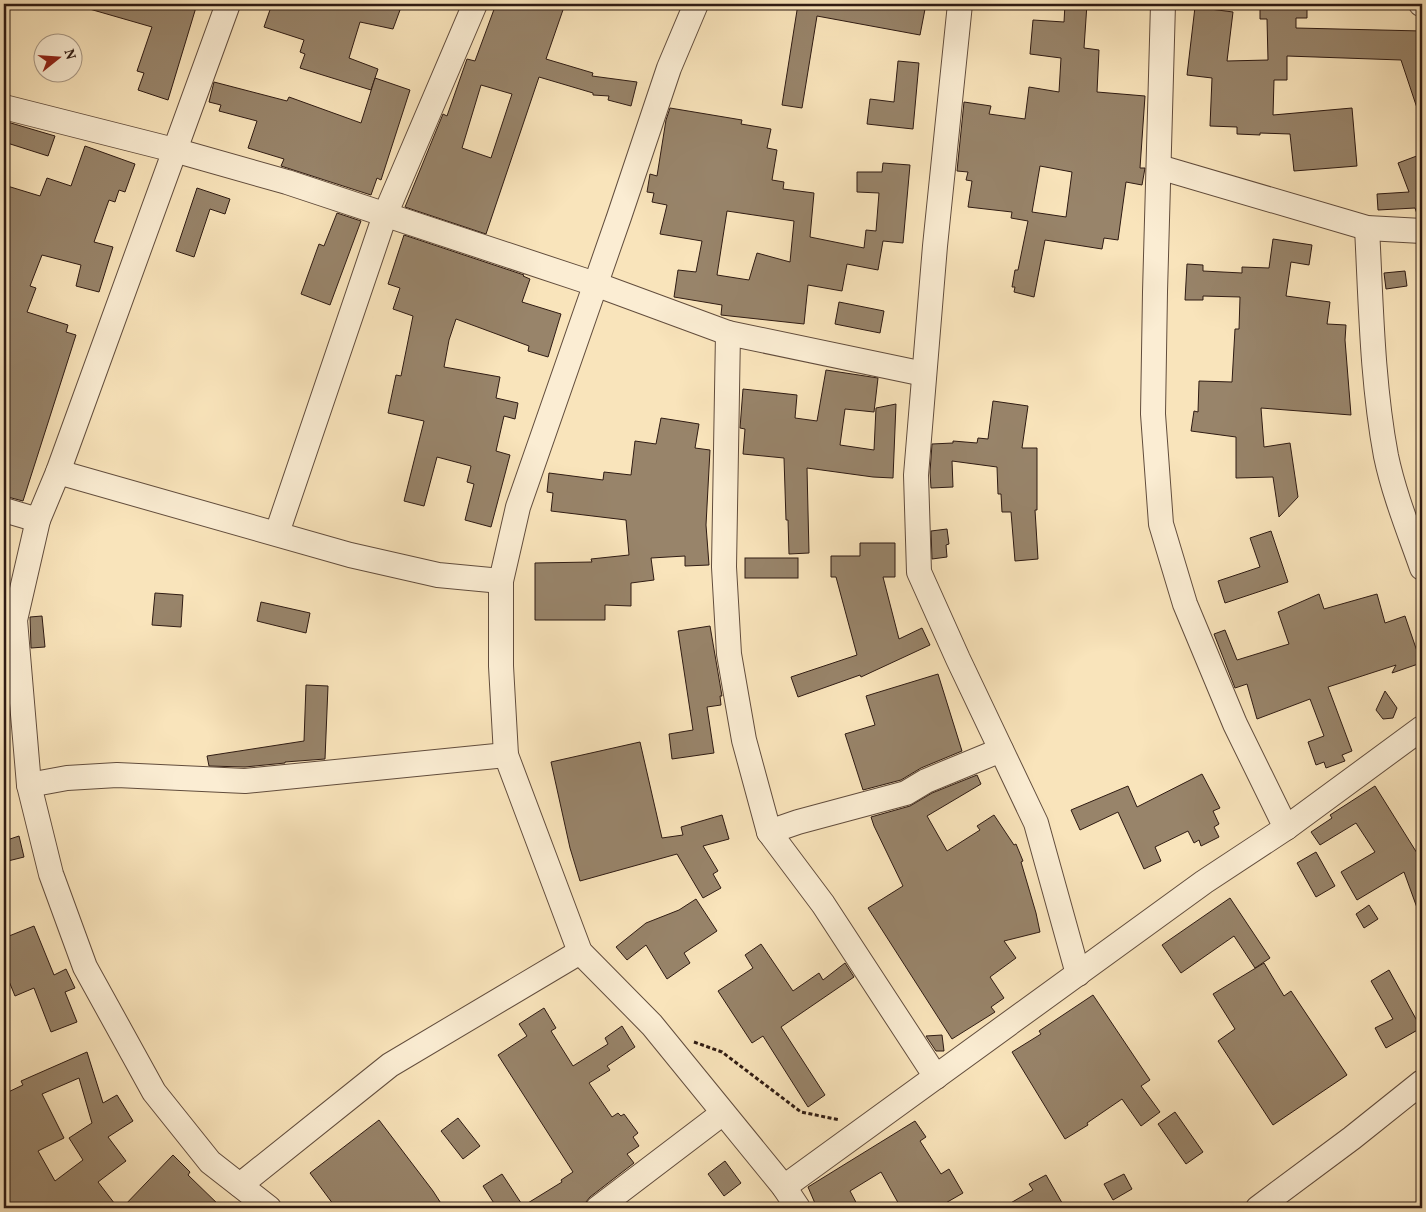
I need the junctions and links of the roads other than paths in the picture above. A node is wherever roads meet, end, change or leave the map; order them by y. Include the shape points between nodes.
1 (228, 4) edge
2 (474, 4) edge
3 (696, 4) edge
4 (960, 4) edge
5 (1163, 4) edge
6 (4, 107) edge
7 (174, 150) junction
8 (1159, 167) junction
9 (385, 215) junction
10 (1367, 228) junction
11 (1422, 231) edge
12 (595, 284) junction
13 (728, 332) junction
14 (924, 374) junction
15 (58, 472) junction
16 (4, 510) edge
17 (38, 520) junction
18 (277, 533) junction
19 (1422, 568) edge
20 (501, 581) junction
21 (1422, 728) edge
22 (1001, 750) junction
23 (506, 755) junction
24 (29, 785) junction
25 (1286, 828) junction
26 (769, 832) junction
27 (580, 952) junction
28 (1078, 974) junction
29 (936, 1077) junction
30 (1422, 1082) edge
31 (723, 1113) junction
32 (240, 1185) junction
33 (784, 1187) junction
34 (269, 1208) edge
35 (598, 1208) edge
36 (798, 1208) edge
37 (1258, 1208) edge

1 - 7 street
2 - 9 street
3 - 12 street via 668,68
4 - 14 street
5 - 8 street
6 - 7 street
7 - 9 street via 287,182
7 - 15 street
8 - 10 street
8 - 25 street via 1153,414 1161,524 1196,632 1235,724
9 - 12 street
9 - 18 street
10 - 11 street
10 - 19 street via 1376,391 1395,490
12 - 13 street
12 - 20 street via 518,507
13 - 14 street
13 - 26 street via 724,567 728,654 744,740
14 - 22 street via 916,475 920,572
15 - 17 street
15 - 18 street
16 - 17 street
17 - 24 street via 15,620
18 - 20 street via 350,555 438,575
20 - 23 street
21 - 25 street
22 - 26 street via 926,781 906,793
22 - 28 street via 1036,822
23 - 24 street via 245,781 116,775 67,778
23 - 27 street
24 - 32 street via 51,874 85,967 154,1092 210,1162
25 - 28 street via 1204,882
26 - 29 street via 823,904
27 - 31 street via 652,1025
27 - 32 street via 390,1065
28 - 29 street
29 - 33 street
30 - 37 street
31 - 33 street
31 - 35 street
32 - 34 street
33 - 36 street

